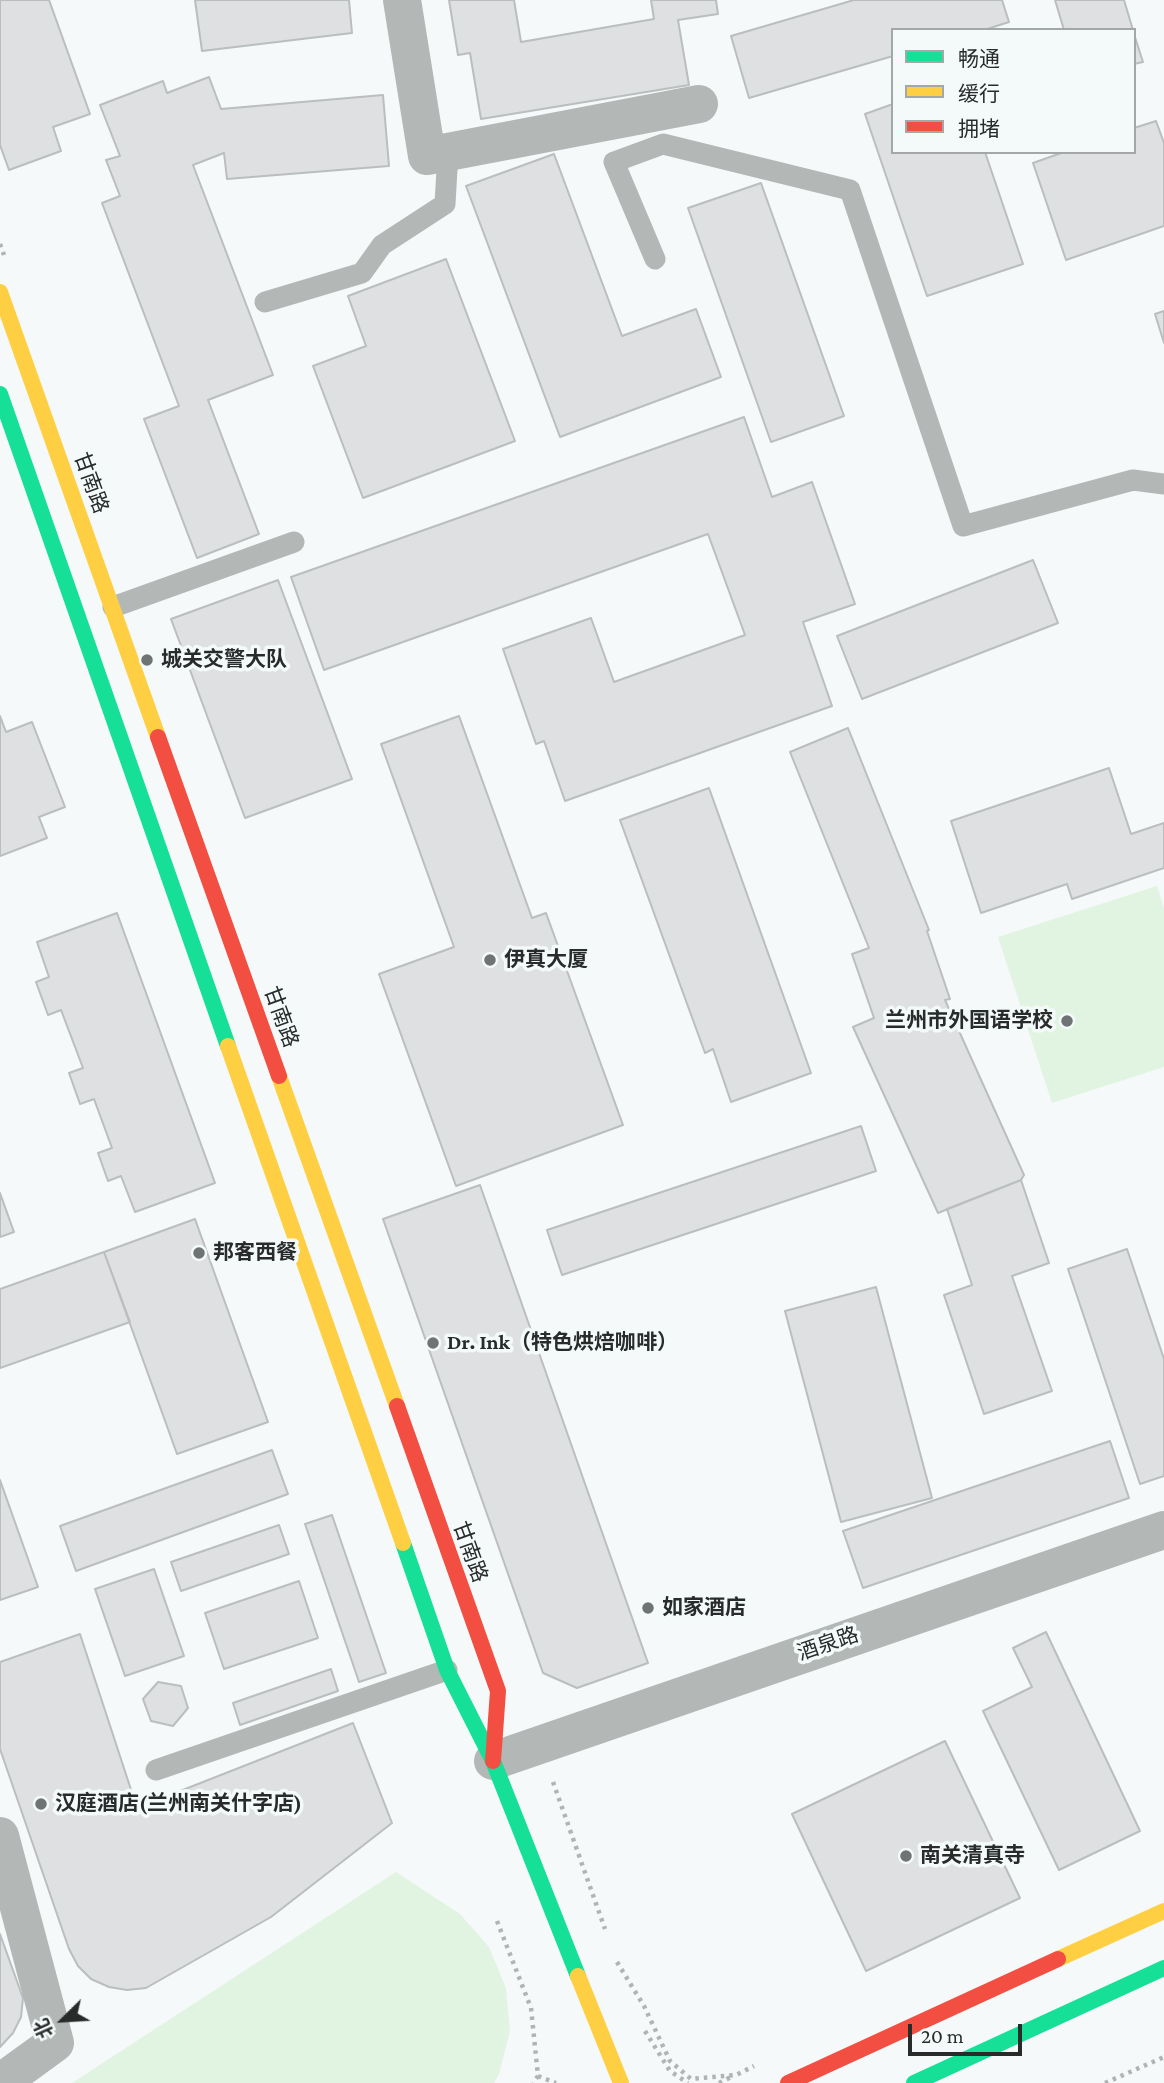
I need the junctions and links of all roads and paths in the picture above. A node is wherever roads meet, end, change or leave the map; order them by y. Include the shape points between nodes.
1 (402, 0) edge
2 (699, 104) dead end
3 (449, 152) junction
4 (655, 259) dead end
5 (0, 292) edge
6 (265, 302) dead end
7 (0, 394) edge
8 (1162, 489) edge
9 (293, 542) dead end
10 (113, 607) junction
11 (1164, 1530) edge
12 (447, 1670) junction
13 (493, 1761) junction
14 (156, 1770) dead end
15 (0, 1836) edge
16 (1164, 1911) edge
17 (497, 1921) dead end
18 (615, 1958) dead end
19 (1164, 1968) edge
20 (652, 2044) dead end
21 (1164, 2057) edge
22 (761, 2063) dead end
23 (736, 2075) junction
24 (538, 2076) junction
25 (0, 2083) edge
26 (533, 2083) edge
27 (556, 2083) edge
28 (621, 2083) edge
29 (688, 2083) edge
30 (719, 2083) edge
31 (788, 2083) edge
32 (914, 2083) edge
33 (1105, 2083) edge

1 - 3 street via 427,156
2 - 3 street
3 - 6 lane via 444,204 382,245 362,273
4 - 8 lane via 614,162 663,144 850,190 963,526 1133,480
5 - 10 street, 甘南路
7 - 12 street, 甘南路
9 - 10 lane
10 - 13 street, 甘南路 via 498,1691
11 - 13 street, 酒泉路
12 - 13 street, 甘南路
12 - 14 lane
13 - 28 street, 甘南路
15 - 25 street via 55,2043
16 - 31 street
17 - 24 path via 531,2008
18 - 23 path via 670,2062 691,2079
19 - 32 street
20 - 29 path via 670,2071
21 - 33 path
22 - 23 path
23 - 30 path
24 - 26 path
24 - 27 path

